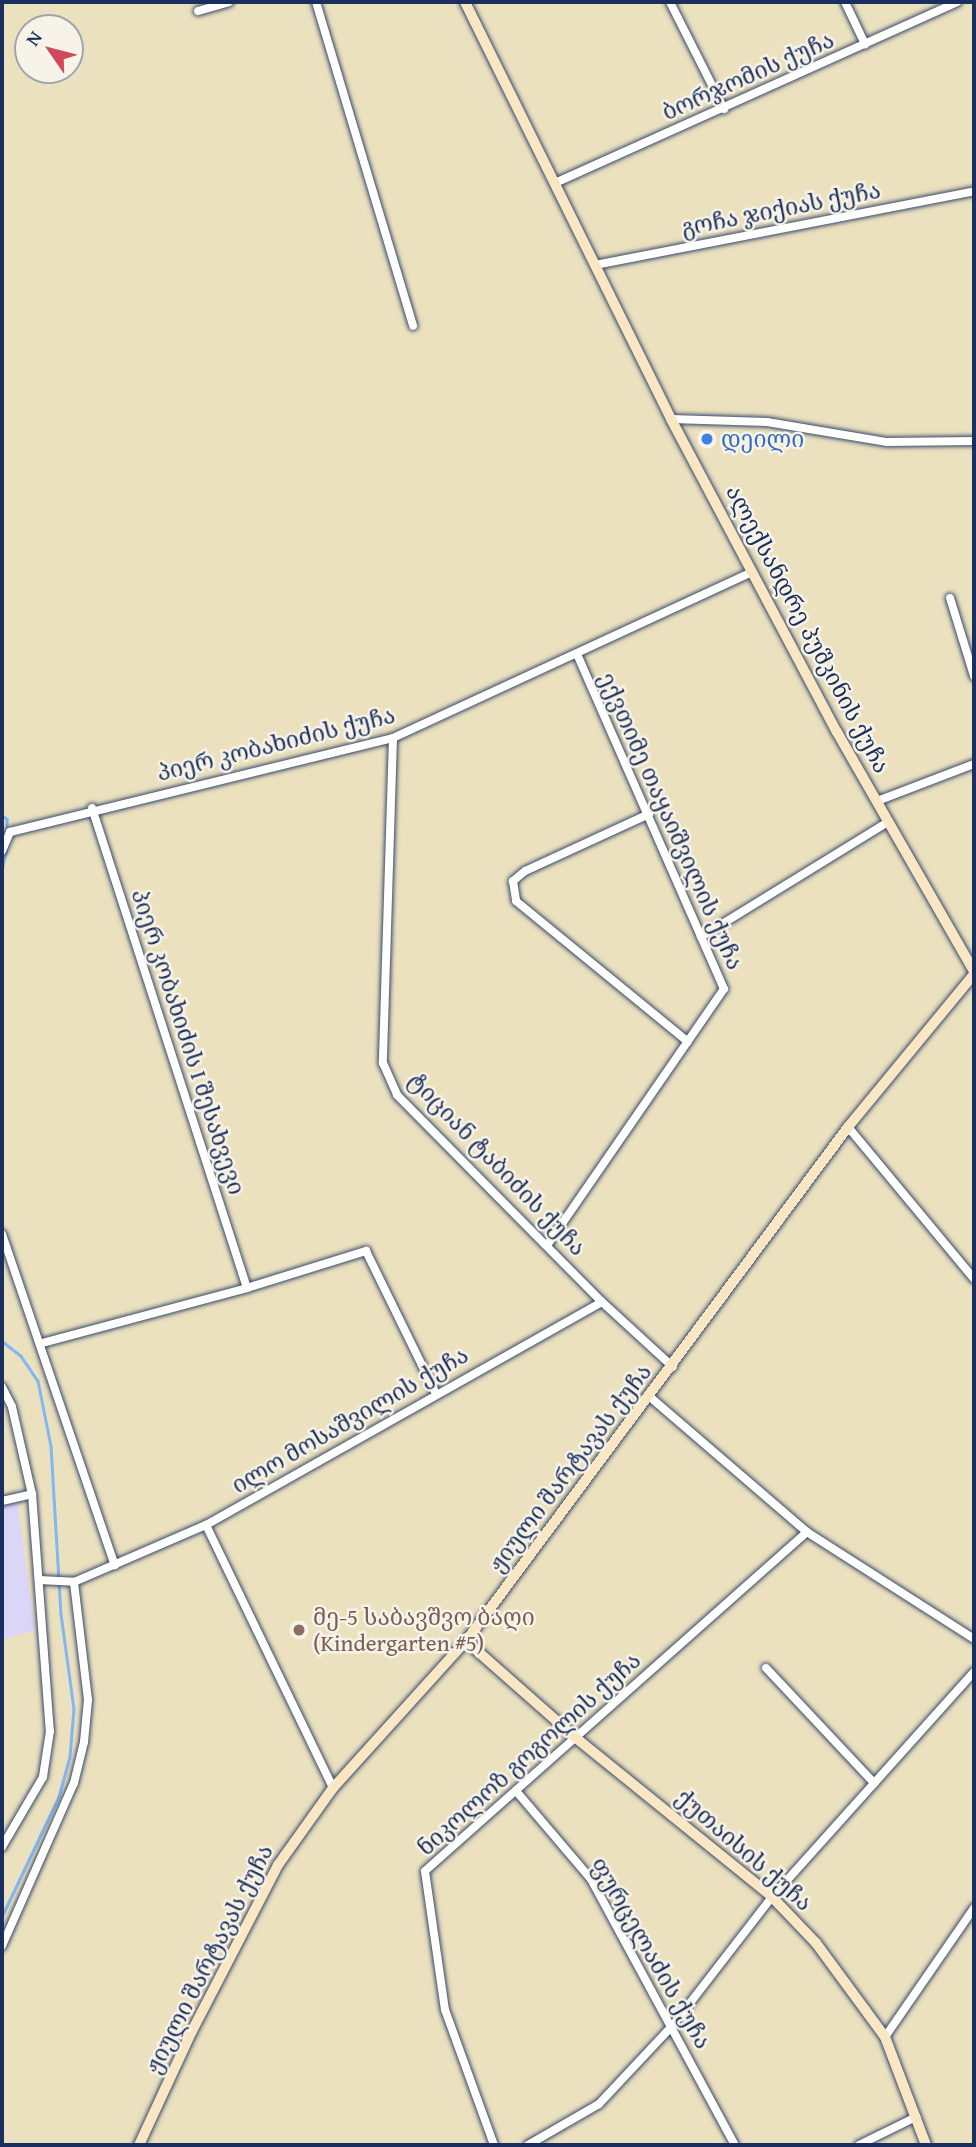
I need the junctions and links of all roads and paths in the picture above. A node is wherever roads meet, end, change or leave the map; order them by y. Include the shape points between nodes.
1 (229, 2) edge
2 (316, 2) edge
3 (465, 2) edge
4 (670, 2) edge
5 (845, 2) edge
6 (957, 2) edge
7 (198, 11) dead end
8 (865, 44) junction
9 (724, 109) junction
10 (555, 183) junction
11 (974, 191) edge
12 (595, 265) junction
13 (413, 326) dead end
14 (671, 419) junction
15 (974, 441) edge
16 (752, 572) junction
17 (950, 598) dead end
18 (577, 654) junction
19 (974, 676) edge
20 (393, 738) junction
21 (974, 764) edge
22 (877, 801) junction
23 (92, 808) junction
24 (649, 814) junction
25 (888, 822) junction
26 (6, 830) edge
27 (2, 851) edge
28 (701, 937) junction
29 (974, 972) edge
30 (688, 1042) junction
31 (848, 1127) junction
32 (2, 1234) edge
33 (548, 1244) junction
34 (974, 1279) edge
35 (247, 1288) junction
36 (602, 1303) junction
37 (41, 1343) junction
38 (673, 1367) junction
39 (2, 1387) edge
40 (435, 1392) junction
41 (650, 1396) junction
42 (32, 1494) junction
43 (2, 1501) edge
44 (206, 1525) junction
45 (807, 1532) junction
46 (115, 1565) junction
47 (39, 1580) junction
48 (72, 1582) junction
49 (974, 1639) edge
50 (466, 1641) junction
51 (766, 1668) dead end
52 (974, 1672) edge
53 (576, 1738) junction
54 (874, 1783) junction
55 (333, 1788) junction
56 (516, 1791) junction
57 (2, 1847) edge
58 (772, 1897) junction
59 (974, 1908) edge
60 (2, 1946) edge
61 (673, 2025) junction
62 (885, 2038) junction
63 (916, 2117) junction
64 (139, 2145) edge
65 (494, 2145) edge
66 (528, 2145) edge
67 (734, 2145) edge
68 (859, 2145) edge
69 (926, 2145) edge

1 - 7 street
2 - 13 street
3 - 10 street, ალექსანდრე პუშკინის ქუჩა
4 - 9 street
5 - 8 street
6 - 8 street, ბორჯომის ქუჩა
8 - 9 street, ბორჯომის ქუჩა
9 - 10 street, ბორჯომის ქუჩა
10 - 12 street, ალექსანდრე პუშკინის ქუჩა
11 - 12 street, გოჩა ჯიქიას ქუჩა
12 - 14 street, ალექსანდრე პუშკინის ქუჩა
14 - 15 street via 767,422 887,442
14 - 16 street, ალექსანდრე პუშკინის ქუჩა
16 - 18 street, პიერ კობახიძის ქუჩა
16 - 22 street, ალექსანდრე პუშკინის ქუჩა
17 - 19 street
18 - 20 street, პიერ კობახიძის ქუჩა
18 - 24 street, ექვთიმე თაყაიშვილის ქუჩა
20 - 23 street, პიერ კობახიძის ქუჩა
20 - 33 street, ტიციან ტაბიძის ქუჩა via 383,1063 397,1095
21 - 22 street
22 - 25 street, ალექსანდრე პუშკინის ქუჩა
23 - 26 street, პიერ კობახიძის ქუჩა
23 - 35 street, პიერ კობახიძის I შესახვევი
24 - 28 street, ექვთიმე თაყაიშვილის ქუჩა
24 - 30 street via 525,871 513,881 516,901
25 - 28 street
25 - 29 street, ალექსანდრე პუშკინის ქუჩა
26 - 27 street, პიერ კობახიძის ქუჩა
28 - 30 street, ექვთიმე თაყაიშვილის ქუჩა via 724,989
29 - 31 street, ჟიული შარტავას ქუჩა
30 - 33 street, ექვთიმე თაყაიშვილის ქუჩა
31 - 34 street
31 - 38 street, ჟიული შარტავას ქუჩა
32 - 37 street
33 - 36 street, ტიციან ტაბიძის ქუჩა
35 - 37 street
35 - 40 street via 366,1251
36 - 38 street, ტიციან ტაბიძის ქუჩა
36 - 40 street, ილო მოსაშვილის ქუჩა
37 - 46 street
38 - 41 street, ჟიული შარტავას ქუჩა
39 - 42 street via 12,1407
40 - 44 street, ილო მოსაშვილის ქუჩა
41 - 45 street
41 - 50 street, ჟიული შარტავას ქუჩა
42 - 43 street
42 - 47 street
44 - 46 street, ილო მოსაშვილის ქუჩა
44 - 55 street
45 - 49 street
45 - 53 street, ნიკოლოზ გოგოლის ქუჩა
46 - 48 street, ილო მოსაშვილის ქუჩა
47 - 48 street
47 - 57 street via 50,1731 43,1777
48 - 60 street via 88,1700 84,1742 74,1783
50 - 53 street, ქუთაისის ქუჩა
50 - 55 street, ჟიული შარტავას ქუჩა
51 - 54 street
52 - 54 street
53 - 56 street, ნიკოლოზ გოგოლის ქუჩა
53 - 58 street, ქუთაისის ქუჩა
54 - 58 street
55 - 64 street, ჟიული შარტავას ქუჩა via 278,1865 191,2031
56 - 61 street, ფურცელაძის ქუჩა via 591,1879
56 - 65 street, ნიკოლოზ გოგოლის ქუჩა via 429,1866 425,1878 445,2010
58 - 61 street
58 - 62 street, ქუთაისის ქუჩა via 816,1944
59 - 62 street
61 - 66 street via 599,2104
61 - 67 street, ფურცელაძის ქუჩა
62 - 63 street, ქუთაისის ქუჩა
63 - 68 street
63 - 69 street, ქუთაისის ქუჩა

